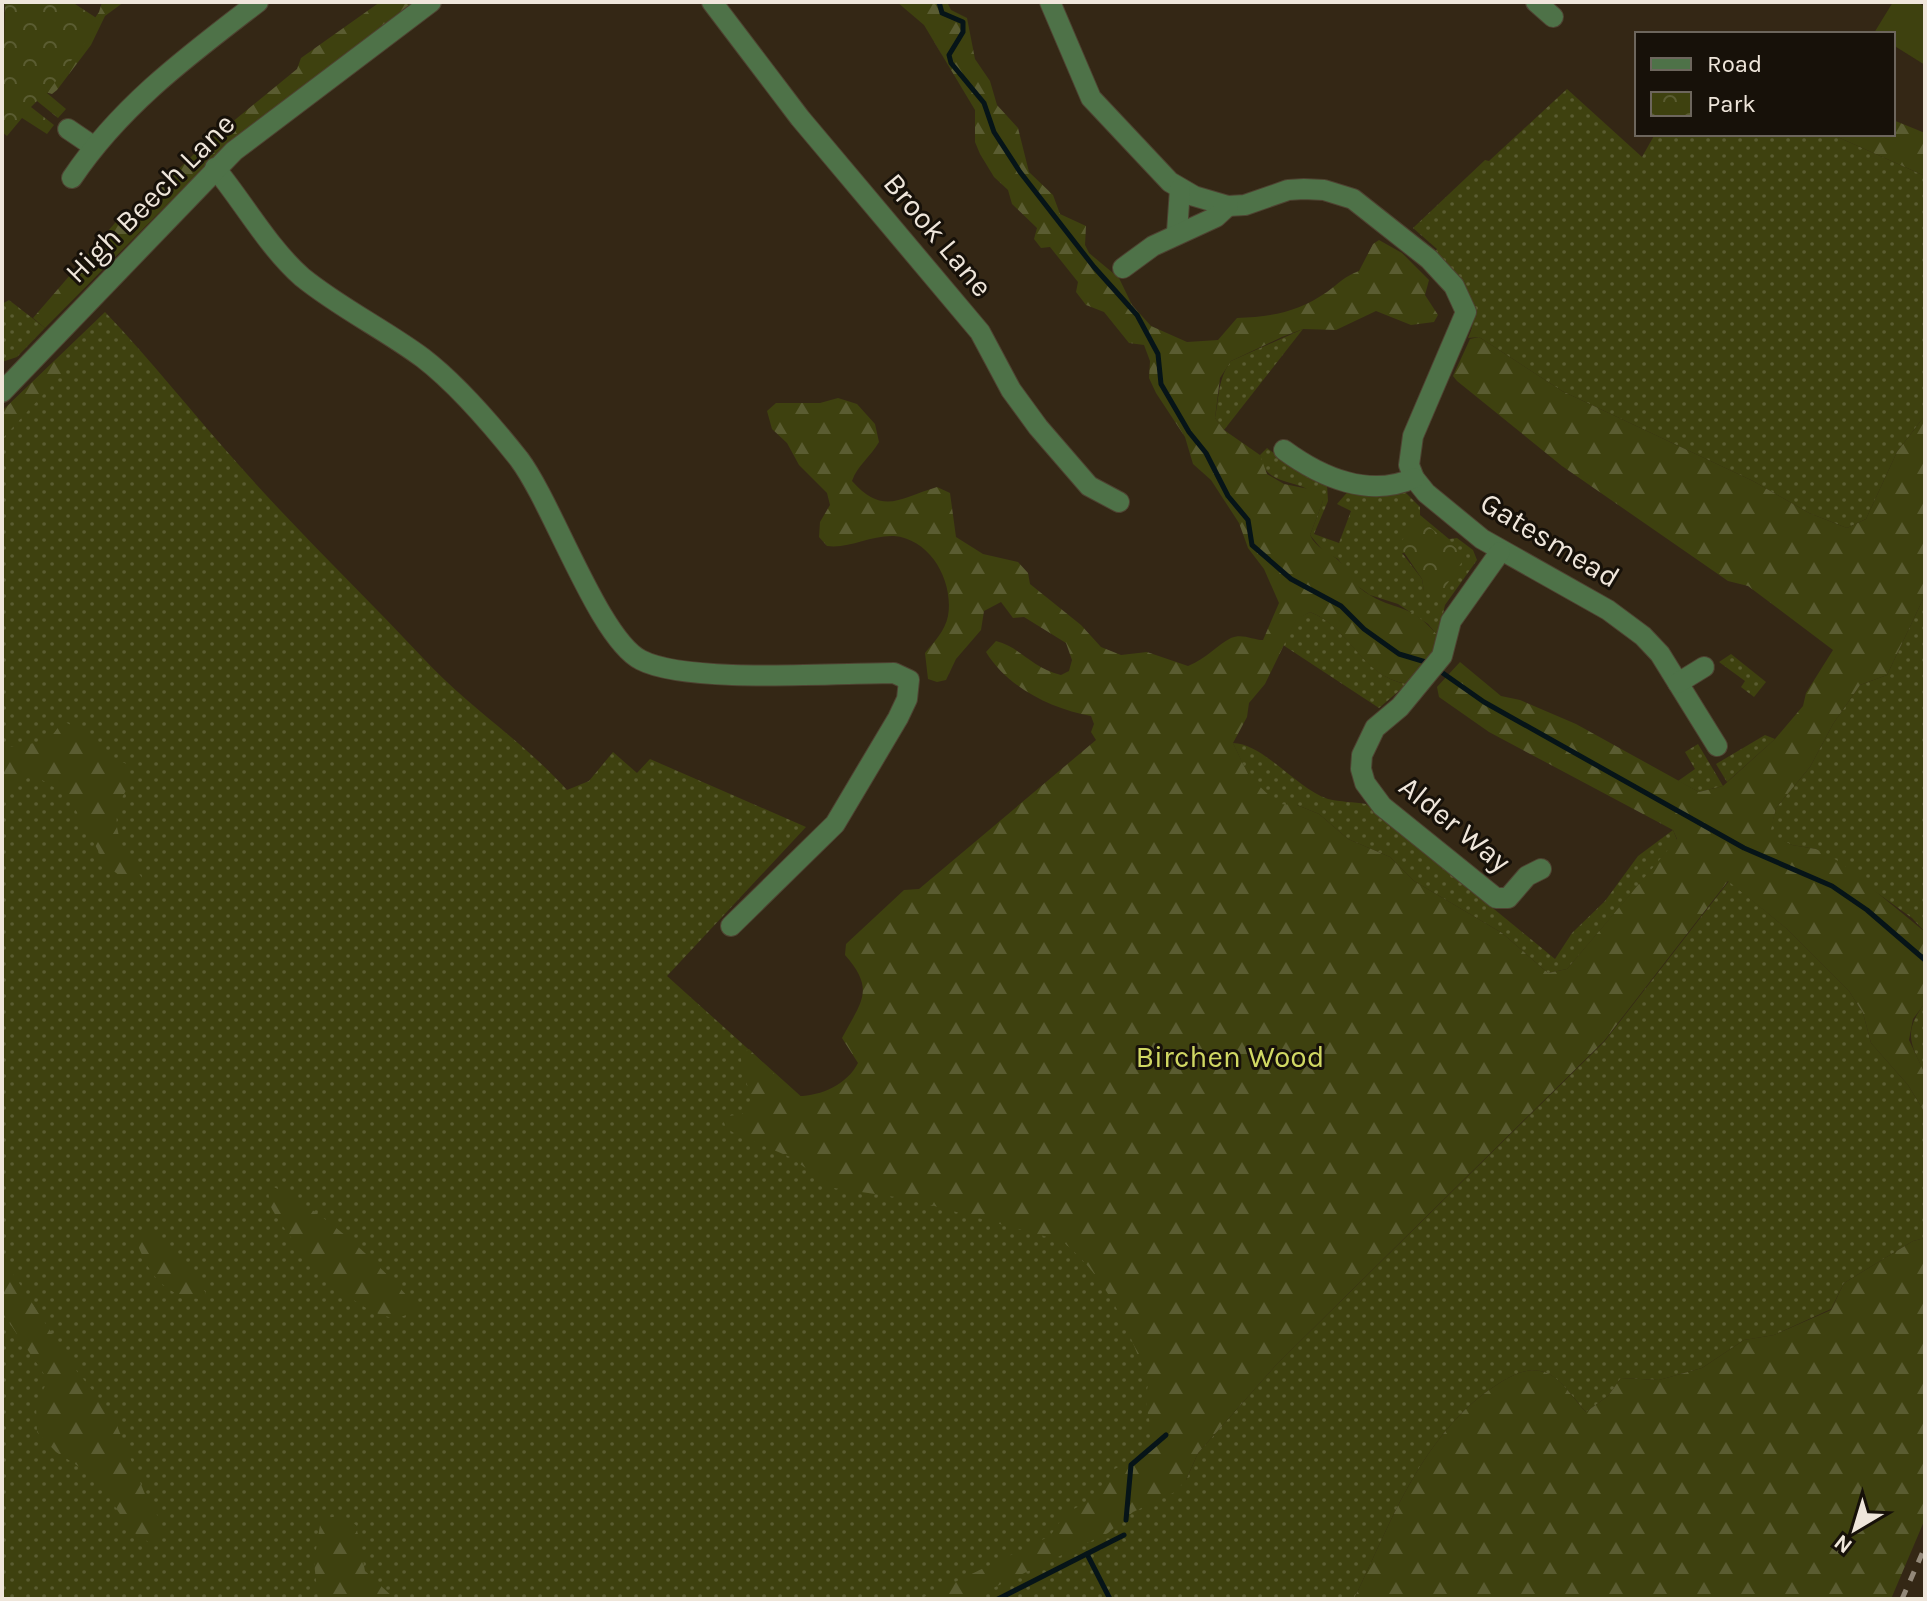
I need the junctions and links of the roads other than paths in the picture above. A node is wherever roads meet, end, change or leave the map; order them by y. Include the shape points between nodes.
1 (258, 2) edge
2 (431, 2) edge
3 (712, 2) edge
4 (1050, 2) edge
5 (1536, 2) edge
6 (1553, 17) dead end
7 (68, 129) dead end
8 (93, 146) junction
9 (215, 168) junction
10 (72, 178) dead end
11 (1180, 189) junction
12 (1228, 206) junction
13 (1177, 232) junction
14 (1123, 268) dead end
15 (2, 391) edge
16 (1284, 450) dead end
17 (1414, 478) junction
18 (1119, 502) dead end
19 (1500, 552) junction
20 (1704, 667) dead end
21 (1678, 683) junction
22 (1717, 746) dead end
23 (1541, 869) dead end
24 (731, 926) dead end

1 - 8 street via 150,87
2 - 9 street, High Beech Lane
3 - 18 street, Brook Lane via 800,118 980,332 1038,427 1089,486
4 - 11 street via 1091,98
5 - 6 street
7 - 8 street
8 - 10 street
9 - 15 street, High Beech Lane
9 - 24 street via 287,262 315,287 422,358 500,437 533,480 628,652 690,672 894,673 909,680 898,718 835,824
11 - 12 street
11 - 13 street
12 - 13 street via 1216,217
12 - 17 street via 1288,190 1341,195 1400,233 1454,286 1466,312 1410,448
13 - 14 street
16 - 17 street via 1315,471 1373,488
17 - 19 street, Gatesmead
19 - 21 street, Gatesmead via 1627,622 1660,654
19 - 23 street, Alder Way via 1451,621 1442,656 1375,728 1362,755 1365,783 1382,806 1496,898 1508,898
20 - 21 street
21 - 22 street, Gatesmead

